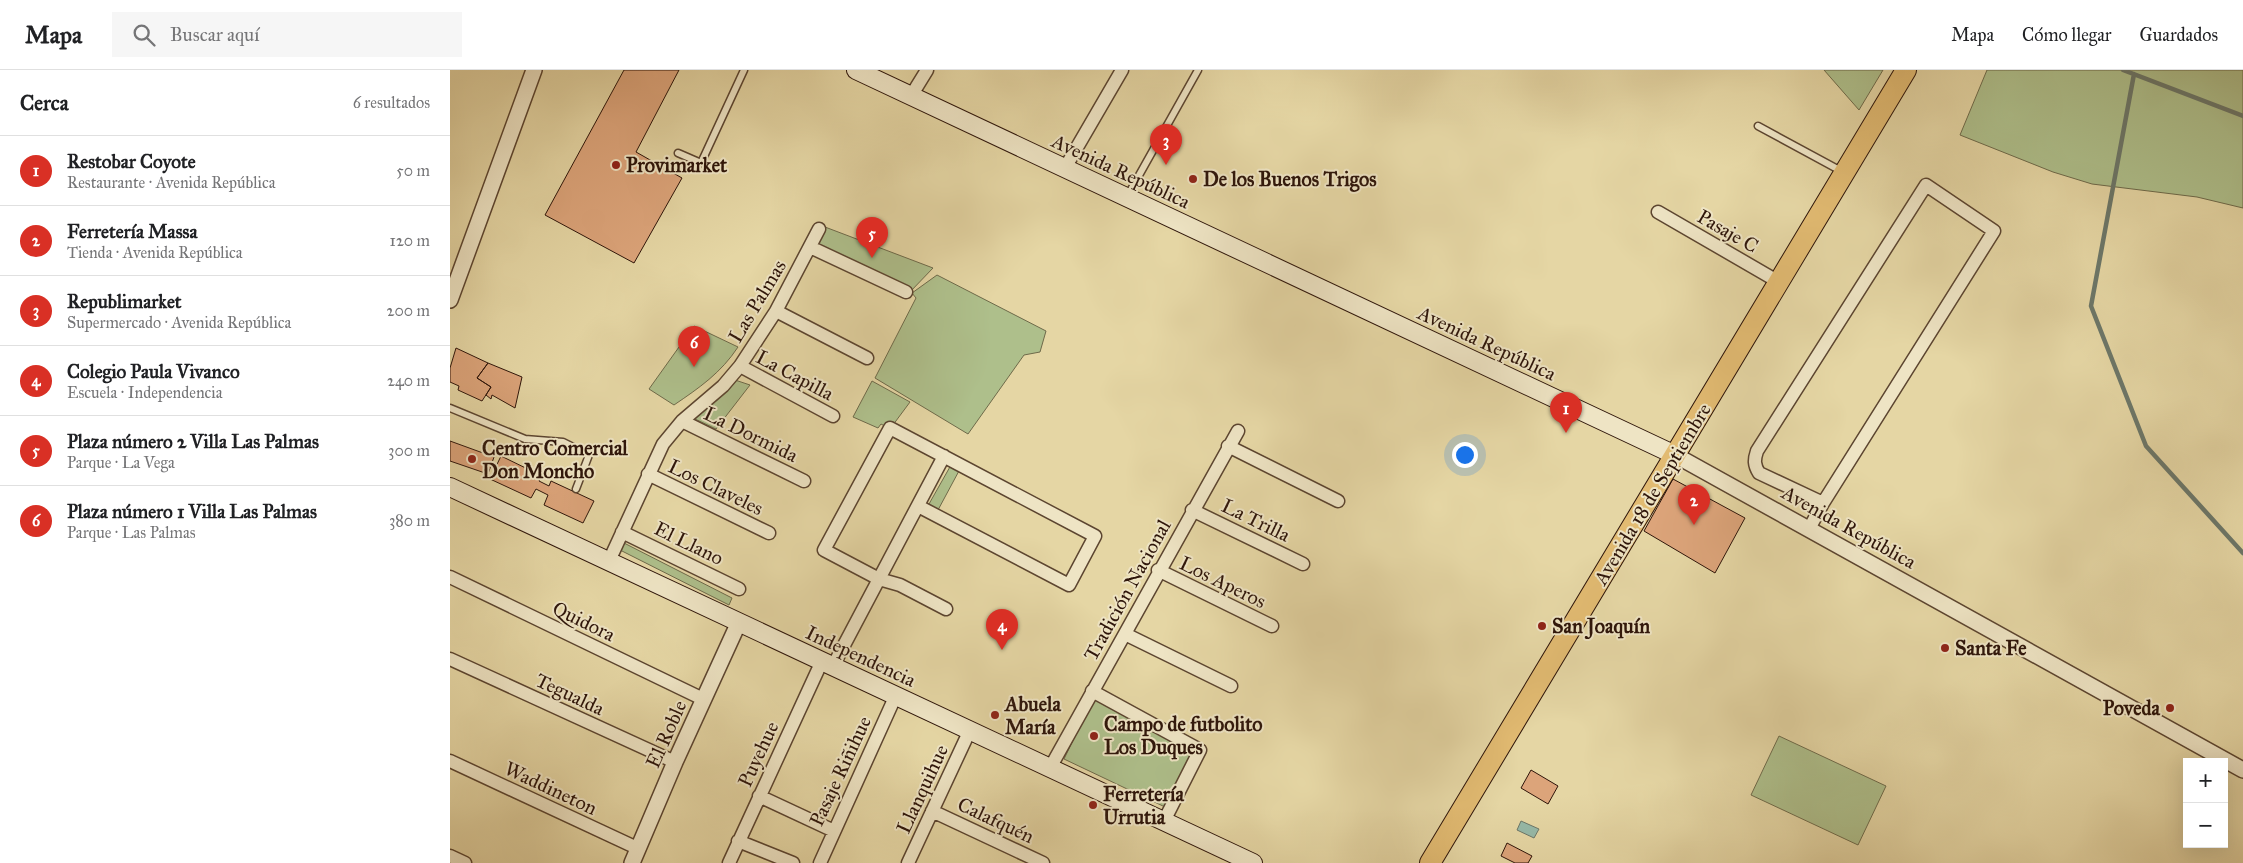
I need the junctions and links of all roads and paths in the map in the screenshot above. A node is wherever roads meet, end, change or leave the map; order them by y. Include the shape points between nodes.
1 (534, 70) edge
2 (744, 70) edge
3 (856, 70) edge
4 (927, 70) edge
5 (1122, 70) edge
6 (1198, 70) edge
7 (1906, 70) edge
8 (911, 96) junction
9 (1758, 126) dead end
10 (678, 153) dead end
11 (1065, 168) junction
12 (1844, 173) junction
13 (1127, 197) junction
14 (1658, 212) dead end
15 (819, 229) dead end
16 (810, 247) junction
17 (1779, 282) junction
18 (906, 292) dead end
19 (450, 300) edge
20 (776, 311) junction
21 (868, 358) dead end
22 (740, 366) junction
23 (450, 408) edge
24 (833, 416) dead end
25 (682, 420) junction
26 (1238, 431) dead end
27 (1228, 446) junction
28 (1676, 455) junction
29 (944, 456) junction
30 (648, 474) junction
31 (804, 481) dead end
32 (450, 488) edge
33 (576, 488) dead end
34 (1338, 501) dead end
35 (1823, 503) junction
36 (918, 506) junction
37 (1192, 510) junction
38 (1809, 529) junction
39 (622, 532) junction
40 (769, 533) dead end
41 (609, 561) junction
42 (1303, 564) dead end
43 (1158, 570) junction
44 (450, 577) edge
45 (879, 579) junction
46 (739, 589) dead end
47 (946, 609) dead end
48 (739, 622) junction
49 (1272, 626) dead end
50 (1125, 634) junction
51 (450, 659) edge
52 (827, 663) junction
53 (1231, 686) dead end
54 (1092, 691) junction
55 (896, 695) junction
56 (703, 700) junction
57 (970, 730) junction
58 (450, 761) edge
59 (675, 762) junction
60 (1050, 768) junction
61 (2243, 770) edge
62 (758, 796) junction
63 (932, 810) junction
64 (1164, 821) junction
65 (834, 831) junction
66 (738, 841) junction
67 (637, 848) junction
68 (450, 856) edge
69 (465, 863) edge
70 (632, 863) edge
71 (729, 863) edge
72 (793, 863) edge
73 (820, 863) edge
74 (908, 863) edge
75 (1043, 863) edge
76 (1253, 863) edge
77 (1430, 863) edge

1 - 19 street
2 - 10 lane via 701,163
3 - 8 main road, Avenida República
4 - 8 street
5 - 11 street
6 - 13 lane
7 - 12 main road, Avenida 18 de Septiembre
8 - 11 main road, Avenida República
9 - 12 lane
11 - 13 main road, Avenida República
12 - 17 main road, Avenida 18 de Septiembre
13 - 28 main road, Avenida República
14 - 17 street, Pasaje C
15 - 16 street, Las Palmas
16 - 18 street
16 - 20 street, Las Palmas
17 - 28 main road, Avenida 18 de Septiembre
20 - 21 street
20 - 22 street, Las Palmas
22 - 24 street, La Capilla
22 - 25 street, Las Palmas via 723,386
23 - 33 lane via 525,439 563,442 589,455
25 - 30 street, Las Palmas via 663,444
25 - 31 street, La Dormida
26 - 27 street, Tradición Nacional
27 - 34 street
27 - 37 street, Tradición Nacional
28 - 38 street, Avenida República
28 - 77 main road, Avenida 18 de Septiembre
29 - 36 street, Puyehue
29 - 36 street via 1095,536 1069,586
29 - 45 street via 890,428 824,550
30 - 39 street, Las Palmas
30 - 40 street, Los Claveles
32 - 41 main road, Independencia
35 - 35 street via 1764,476 1755,467 1754,459 1926,185 1994,231
35 - 38 street
36 - 45 street, Puyehue
37 - 42 street, La Trilla
37 - 43 street, Tradición Nacional
38 - 61 street, Avenida República
39 - 41 street, Las Palmas
39 - 46 street, El Llano
41 - 48 main road, Independencia
43 - 49 street, Los Aperos
43 - 50 street, Tradición Nacional
44 - 56 street, Quidora
45 - 47 street via 900,585
45 - 52 street, Puyehue
48 - 52 main road, Independencia
48 - 56 street, El Roble
50 - 53 street
50 - 54 street, Tradición Nacional
51 - 59 street, Tegualda
52 - 55 main road, Independencia
52 - 62 street, Puyehue
54 - 60 street, Tradición Nacional
54 - 64 street via 1200,750
55 - 57 main road, Independencia
55 - 65 street, Pasaje Riñihue
56 - 59 street, El Roble
57 - 60 main road, Independencia
57 - 63 street, Llanquihue
58 - 67 street, Waddineton
59 - 67 street, El Roble
60 - 64 main road, Independencia
62 - 65 street
62 - 66 street, Puyehue
63 - 74 street, Llanquihue
63 - 75 street, Calafquén
64 - 76 main road, Independencia
65 - 73 street, Pasaje Riñihue
66 - 71 street, Puyehue
66 - 72 street
67 - 70 street, El Roble
68 - 69 street

